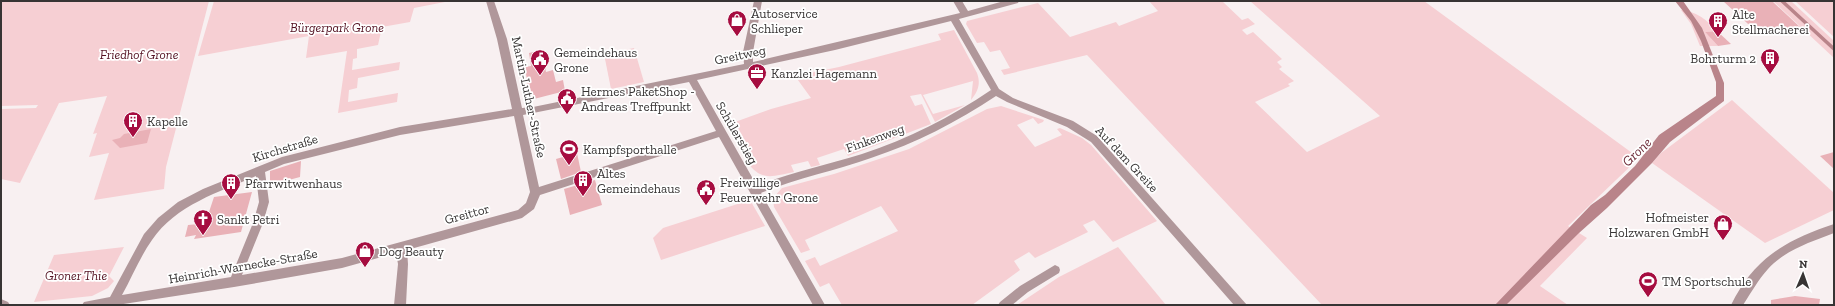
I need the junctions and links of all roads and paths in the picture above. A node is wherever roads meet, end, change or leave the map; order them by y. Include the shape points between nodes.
1 (490, 1) edge
2 (758, 1) edge
3 (957, 1) edge
4 (1012, 2) edge
5 (966, 14) junction
6 (953, 17) junction
7 (750, 66) junction
8 (691, 78) junction
9 (996, 91) junction
10 (519, 112) junction
11 (721, 133) junction
12 (260, 169) junction
13 (754, 191) junction
14 (534, 196) junction
15 (1834, 228) edge
16 (401, 247) junction
17 (1055, 270) dead end
18 (234, 282) junction
19 (113, 301) junction
20 (88, 305) edge
21 (400, 305) edge
22 (819, 305) edge
23 (1004, 305) edge
24 (1241, 305) edge
25 (1737, 305) edge

1 - 10 street, Martin-Luther-Straße via 502,39
2 - 7 street via 748,52
3 - 5 street
4 - 5 street, Greitweg
5 - 6 street, Greitweg
6 - 7 street, Greitweg via 884,36
6 - 9 street, Auf dem Greite
7 - 8 street, Greitweg
8 - 10 street, Greitweg
8 - 11 street, Schülerstieg
9 - 13 street, Finkenweg via 958,116 902,143
9 - 24 street, Auf dem Greite via 1010,100 1070,124 1094,139
10 - 12 street, Kirchstraße via 400,131
10 - 14 street, Martin-Luther-Straße
11 - 13 street, Schülerstieg
11 - 14 street
12 - 18 street via 264,202
12 - 19 street, Kirchstraße via 182,205 162,220 140,249
13 - 22 street, Schülerstieg
14 - 16 street, Greittor via 527,211 518,215
15 - 25 street via 1771,259 1761,269
16 - 18 street, Heinrich-Warnecke-Straße via 342,263
16 - 21 street via 403,264
17 - 23 street via 1024,288
18 - 19 street, Heinrich-Warnecke-Straße
19 - 20 street, Heinrich-Warnecke-Straße

